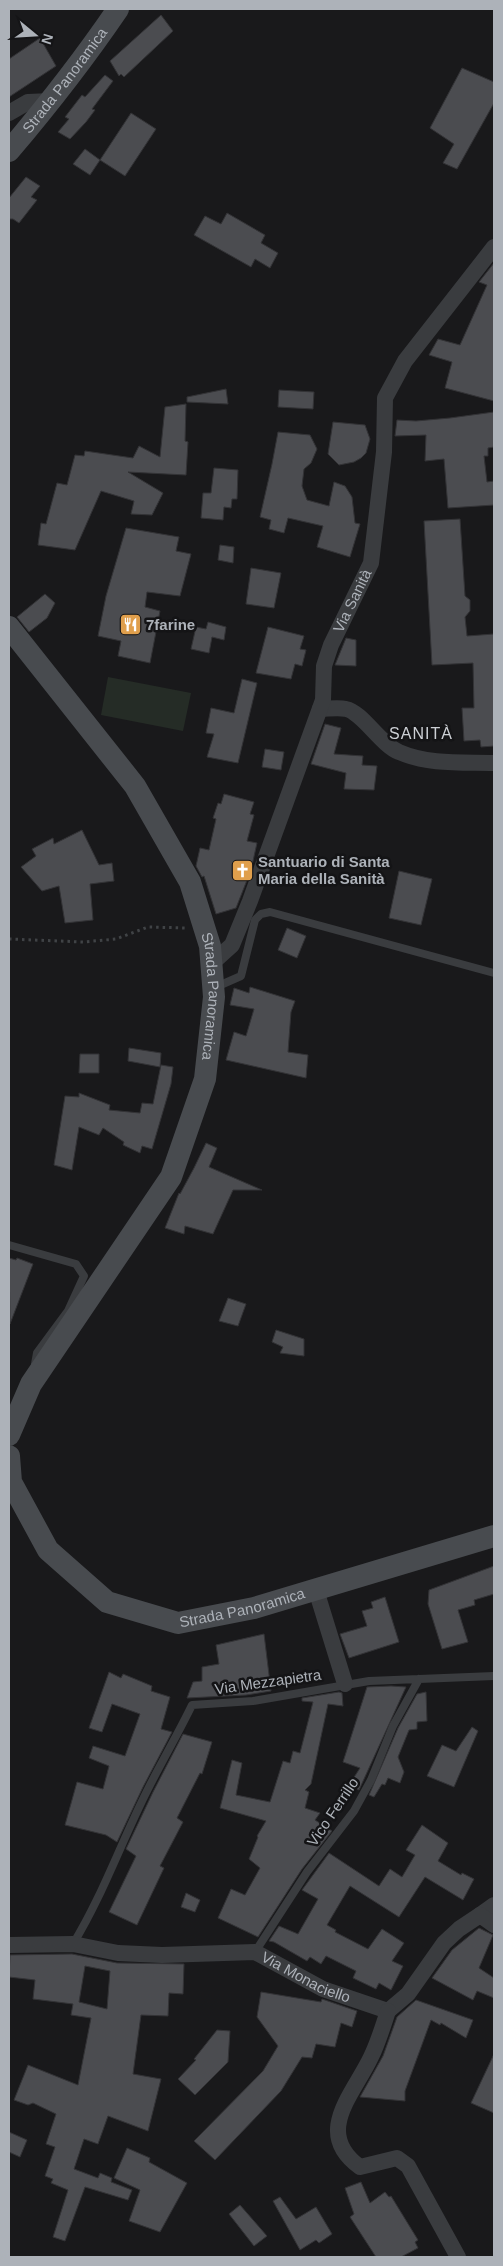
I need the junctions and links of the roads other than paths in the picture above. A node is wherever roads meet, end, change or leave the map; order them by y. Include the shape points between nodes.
1 (118, 9) edge
2 (51, 101) junction
3 (9, 113) edge
4 (9, 150) edge
5 (494, 247) edge
6 (9, 627) edge
7 (320, 709) junction
8 (494, 763) edge
9 (211, 964) junction
10 (494, 973) edge
11 (214, 988) junction
12 (9, 1245) edge
13 (33, 1382) junction
14 (9, 1435) edge
15 (9, 1456) edge
16 (10, 1482) edge
17 (494, 1536) edge
18 (316, 1590) junction
19 (494, 1676) edge
20 (419, 1679) junction
21 (345, 1684) junction
22 (494, 1905) edge
23 (480, 1915) junction
24 (494, 1925) edge
25 (73, 1944) junction
26 (9, 1945) edge
27 (255, 1952) junction
28 (388, 2010) junction
29 (458, 2257) edge

1 - 2 main road, Strada Panoramica
2 - 3 street via 28,102
2 - 4 main road, Strada Panoramica
5 - 7 street, Via Sanità via 405,361 385,398 384,452 371,563 331,645 324,666 324,700
6 - 9 main road, Strada Panoramica via 135,786 190,882 210,946
7 - 8 street via 348,709 398,752 422,760
7 - 9 street, Via Sanità via 232,945
9 - 11 main road, Strada Panoramica
10 - 11 lane via 270,912 255,920 241,976
11 - 13 main road, Strada Panoramica via 205,1079 171,1177
12 - 13 lane via 76,1264 84,1276 68,1311 37,1353
13 - 14 main road, Strada Panoramica
15 - 16 main road, Strada Panoramica
16 - 18 main road, Strada Panoramica via 48,1550 107,1602 178,1623 254,1608
17 - 18 main road, Strada Panoramica
18 - 21 street
19 - 20 lane, Via Mezzapietra
20 - 21 lane, Via Mezzapietra
20 - 27 lane, Vico Ferrillo via 393,1726 381,1760 354,1811 307,1872
21 - 25 lane, Via Mezzapietra via 253,1701 192,1705
22 - 23 street
23 - 24 street
23 - 28 street via 444,1943 408,1994
25 - 26 street, Via Monaciello
25 - 27 street, Via Monaciello via 118,1953 162,1955
27 - 28 street, Via Monaciello via 323,1989
28 - 29 street via 371,2058 339,2116 337,2134 346,2157 360,2167 397,2158 408,2166

